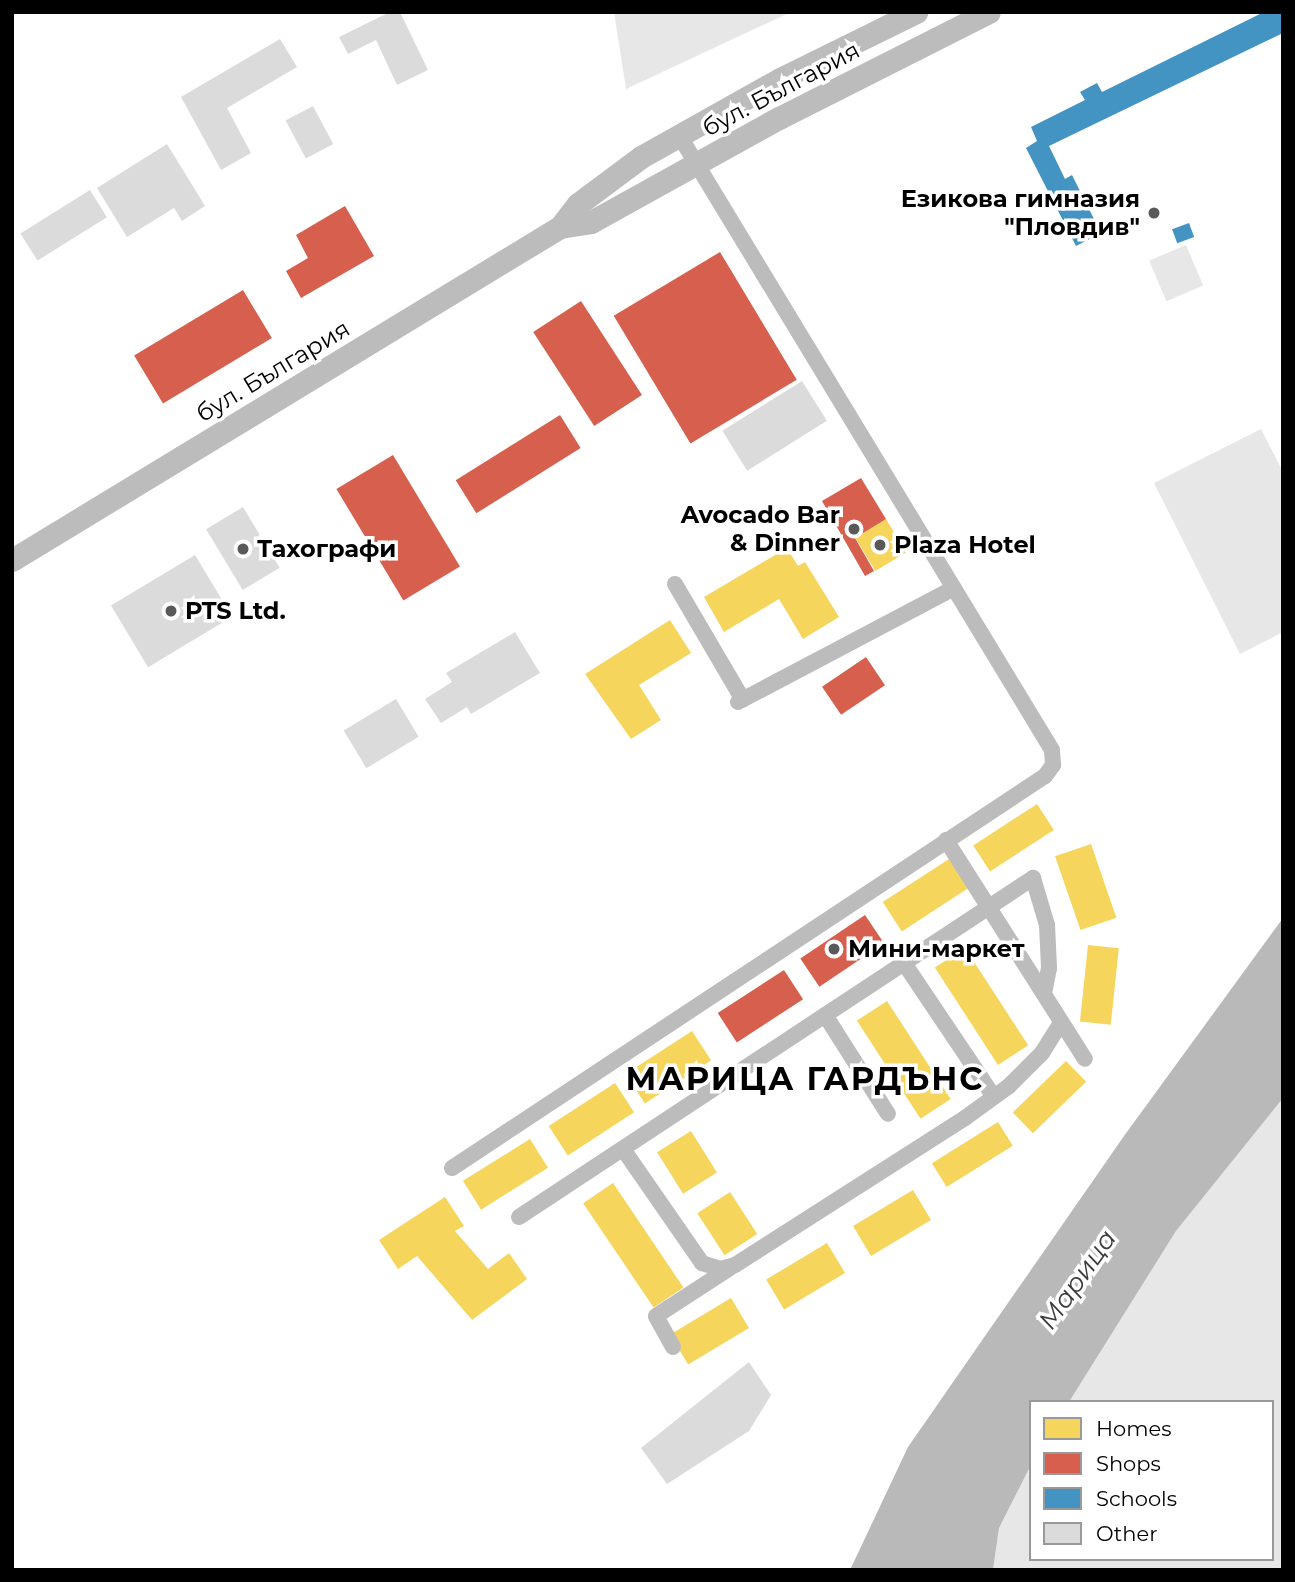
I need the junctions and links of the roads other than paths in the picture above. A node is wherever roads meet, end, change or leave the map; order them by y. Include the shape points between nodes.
1 (916, 12) edge
2 (989, 12) edge
3 (679, 135) junction
4 (695, 164) junction
5 (560, 227) junction
6 (12, 560) edge
7 (675, 584) dead end
8 (954, 588) junction
9 (946, 840) junction
10 (989, 907) junction
11 (904, 963) junction
12 (1044, 994) junction
13 (825, 1015) junction
14 (1061, 1023) junction
15 (1085, 1059) dead end
16 (993, 1097) junction
17 (888, 1114) dead end
18 (622, 1149) junction
19 (452, 1168) dead end
20 (519, 1217) dead end
21 (735, 1265) junction
22 (673, 1347) dead end

1 - 3 main road, бул. България
2 - 4 main road, бул. България
3 - 4 street
3 - 5 main road, бул. България via 578,204
4 - 5 main road, бул. България via 591,222
4 - 8 street
5 - 6 main road, бул. България
7 - 8 street via 740,701
8 - 9 street via 1052,750 1053,765 1045,776
9 - 10 street
9 - 19 street
10 - 11 street
10 - 12 street
10 - 12 street via 1033,878 1047,925 1049,968
11 - 13 street
11 - 16 street
12 - 14 street
13 - 17 street
13 - 18 street
14 - 15 street
14 - 16 street via 1042,1053
16 - 21 street
18 - 20 street
18 - 21 street via 702,1264 720,1269
21 - 22 street via 656,1316

